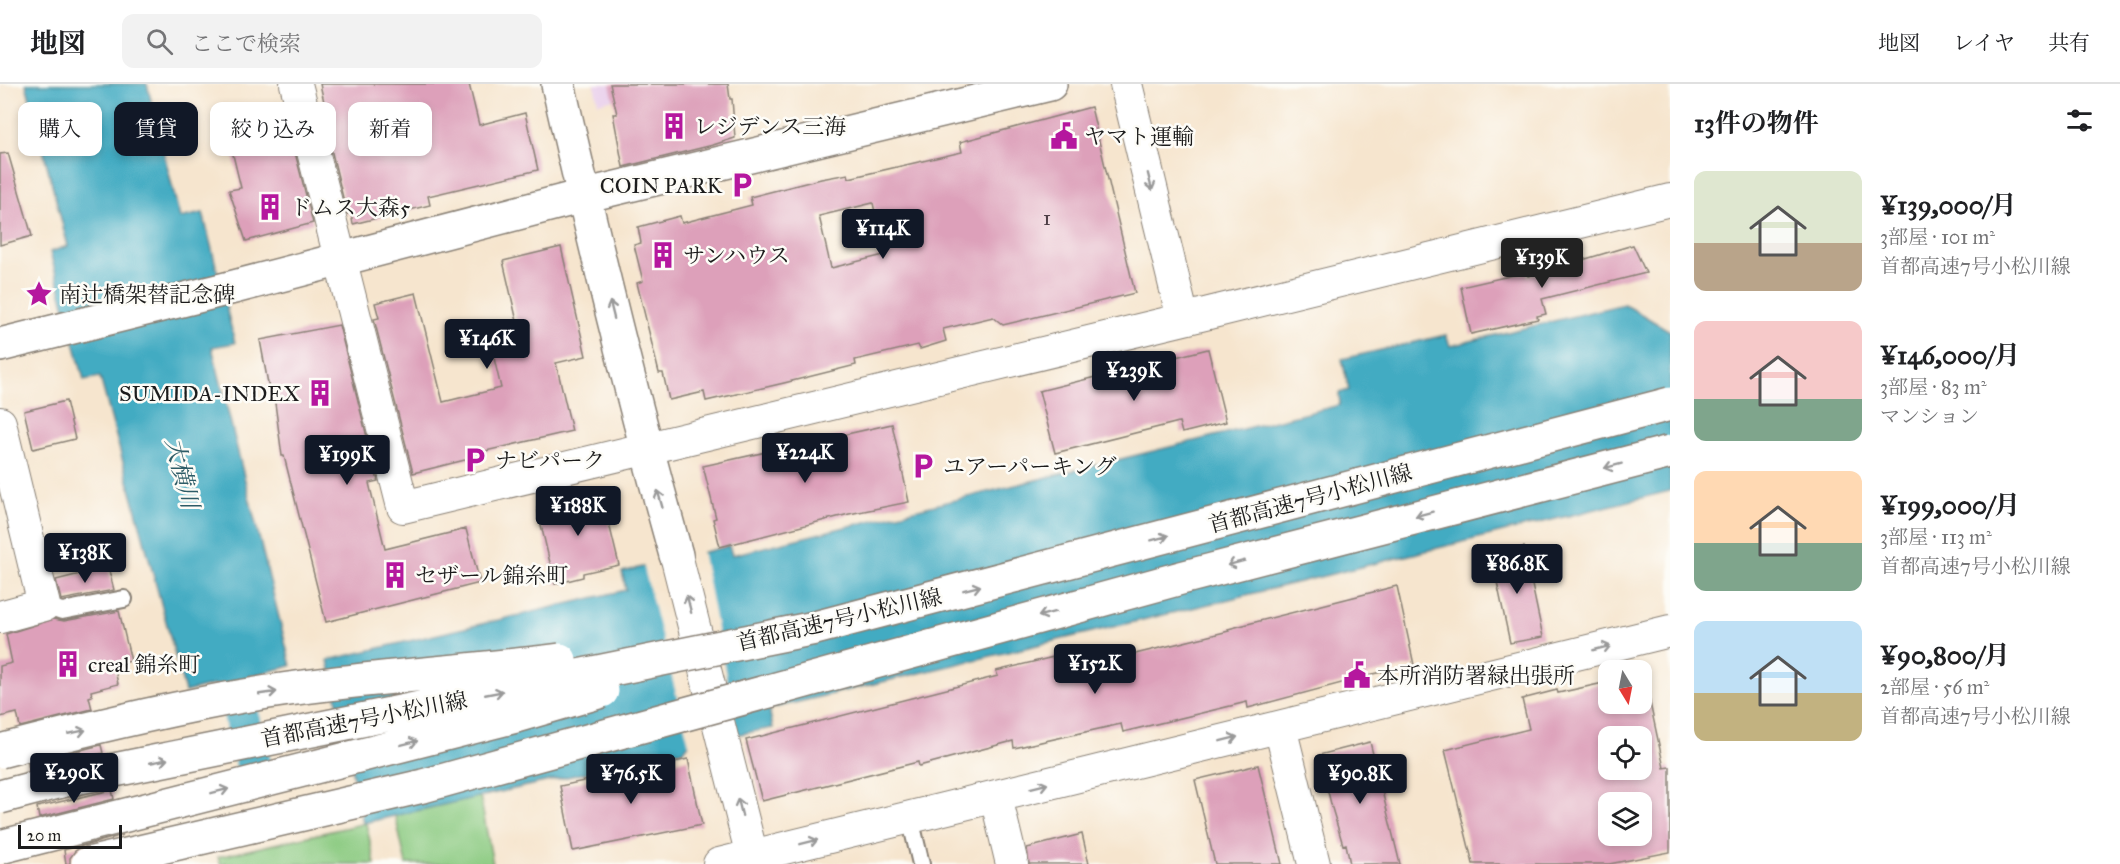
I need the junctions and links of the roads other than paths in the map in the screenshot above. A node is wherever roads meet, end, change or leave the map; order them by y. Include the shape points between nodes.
1 (296, 84) edge
2 (558, 84) edge
3 (1050, 84) edge
4 (1126, 84) edge
5 (583, 196) junction
6 (1670, 200) edge
7 (339, 259) junction
8 (1183, 319) junction
9 (0, 345) edge
10 (1670, 404) edge
11 (0, 423) edge
12 (646, 448) junction
13 (1670, 452) edge
14 (676, 555) joint
15 (124, 599) dead end
16 (44, 605) junction
17 (0, 617) edge
18 (815, 628) junction
19 (1670, 631) edge
20 (1280, 727) junction
21 (0, 751) edge
22 (0, 797) edge
23 (996, 797) junction
24 (910, 818) junction
25 (0, 847) edge
26 (753, 860) edge
27 (88, 864) edge
28 (719, 864) edge
29 (921, 864) edge
30 (1012, 864) edge
31 (1314, 864) edge

1 - 7 street
2 - 5 main road
3 - 5 main road
4 -> 8 street
5 - 7 main road
12 -> 5 main road
6 - 8 street
7 - 9 main road
7 - 12 street via 403,507
8 - 12 street
18 -> 10 main road, 首都高速7号小松川線, bridge
11 - 16 street
14 -> 12 main road
13 -> 27 main road, 首都高速7号小松川線, bridge via 1181,578 423,786
26 -> 14 street, bridge
15 - 16 lane via 62,612
16 - 17 street
21 -> 18 main road, bridge via 222,700
22 -> 18 main road, 首都高速7号小松川線, bridge via 75,778
25 -> 18 main road, bridge via 516,716
20 -> 19 street
23 -> 20 street
20 - 31 street
23 - 24 street
23 - 30 street
26 -> 24 street
24 - 29 lane
26 - 28 street

